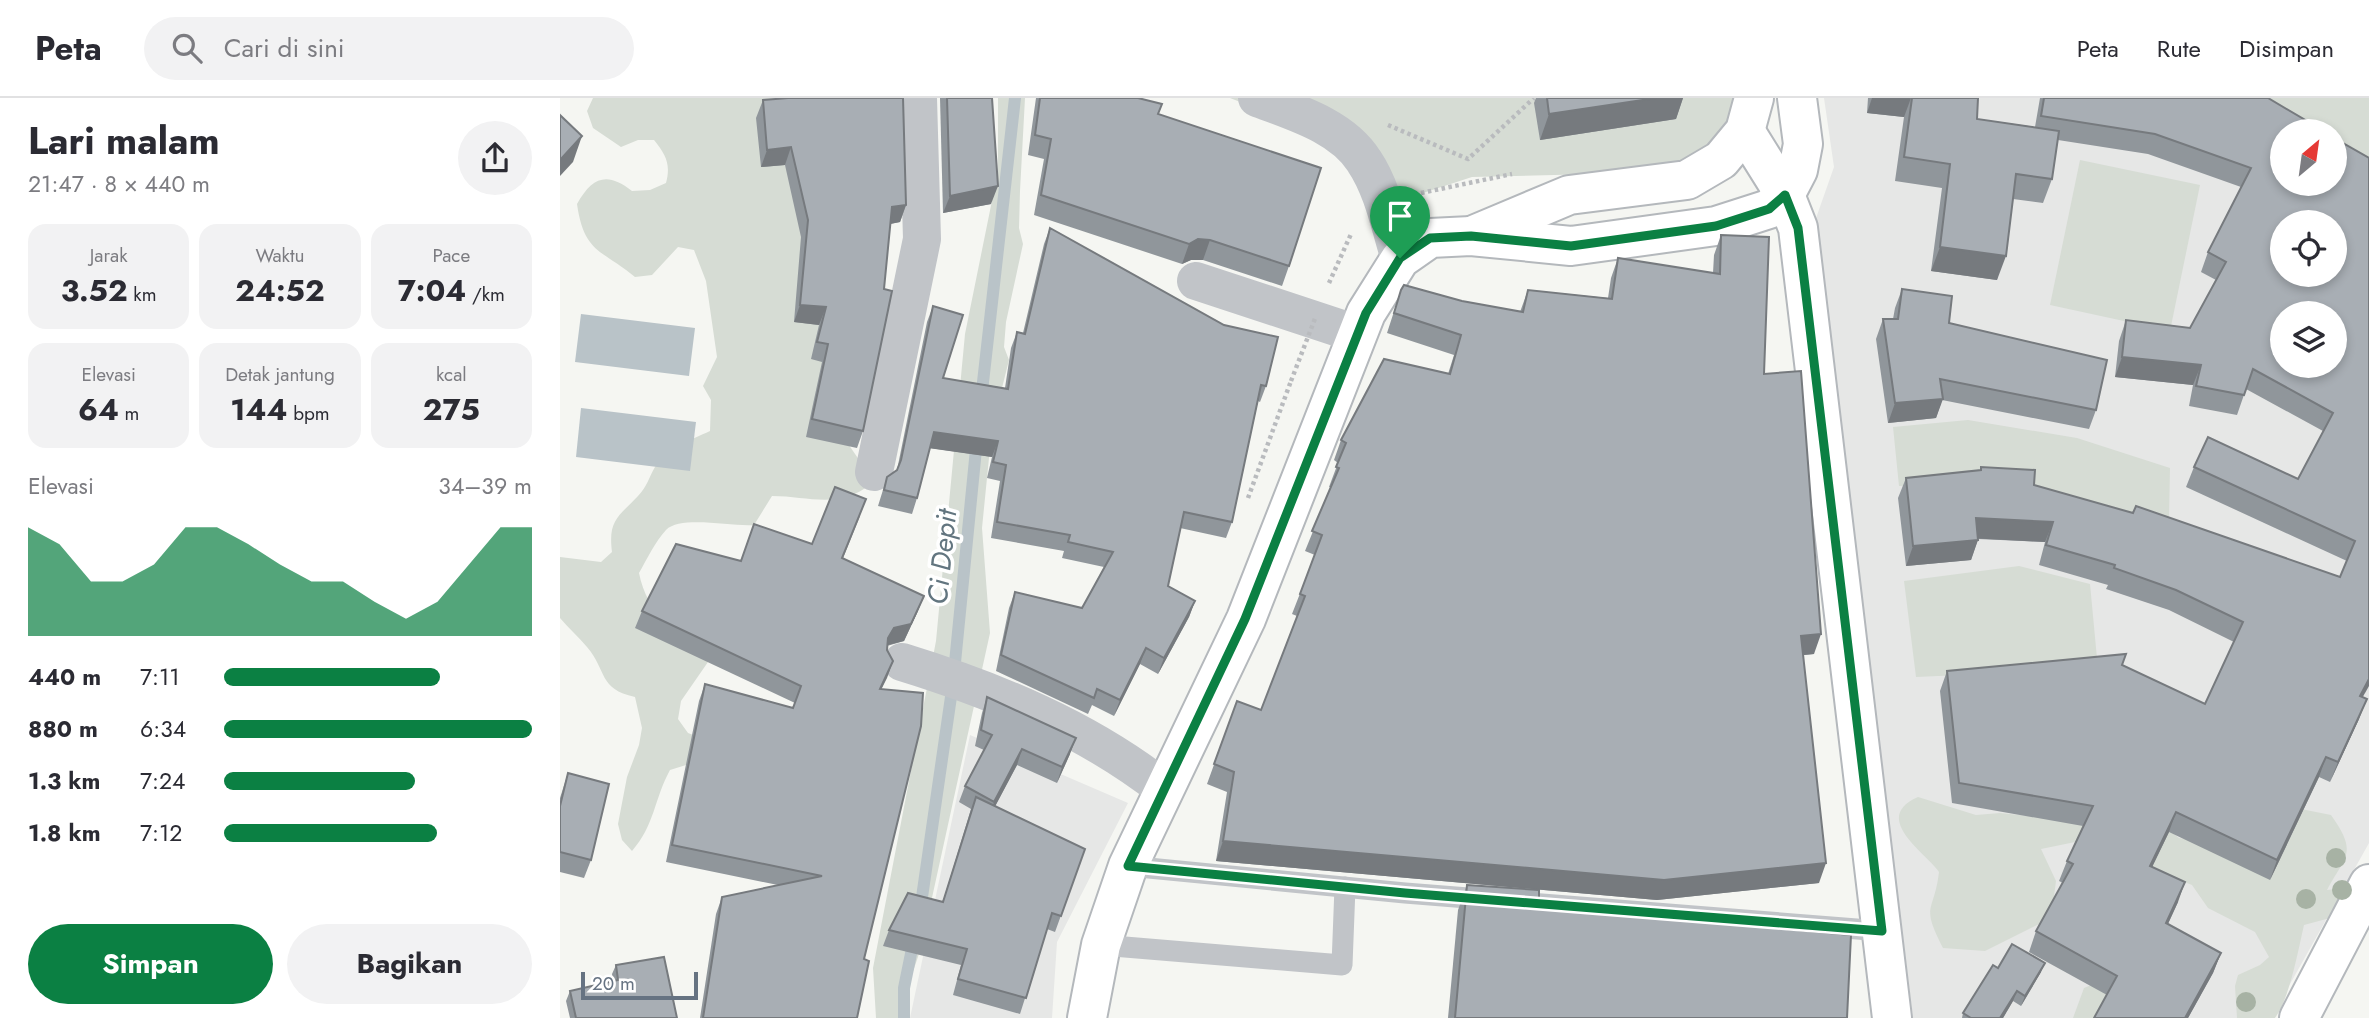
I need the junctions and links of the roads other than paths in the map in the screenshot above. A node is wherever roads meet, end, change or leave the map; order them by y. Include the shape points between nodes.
1 (918, 98) edge
2 (1258, 98) edge
3 (1797, 98) edge
4 (1749, 114) edge
5 (1785, 195) junction
6 (1471, 236) junction
7 (1400, 258) junction
8 (1196, 281) dead end
9 (1357, 334) junction
10 (874, 472) dead end
11 (915, 666) dead end
12 (1164, 789) junction
13 (1128, 866) junction
14 (2369, 884) edge
15 (1345, 887) junction
16 (1882, 931) junction
17 (1101, 945) junction
18 (1087, 1018) edge
19 (1892, 1018) edge
20 (2299, 1018) edge

1 - 10 street via 922,239
2 - 7 street via 1347,141 1364,161 1378,190
3 - 5 main road via 1803,144 1798,170
4 - 5 main road
4 - 6 main road via 1721,160 1687,180 1569,195
5 - 6 main road via 1769,209 1716,226 1571,246
5 - 16 main road via 1798,228
6 - 7 main road via 1430,238
7 - 9 main road
8 - 9 street
9 - 12 main road via 1245,619
11 - 12 street via 1072,728
12 - 13 main road
13 - 15 lane
13 - 17 main road
14 - 20 main road
15 - 16 lane
15 - 17 lane via 1342,965
16 - 19 main road
17 - 18 main road

